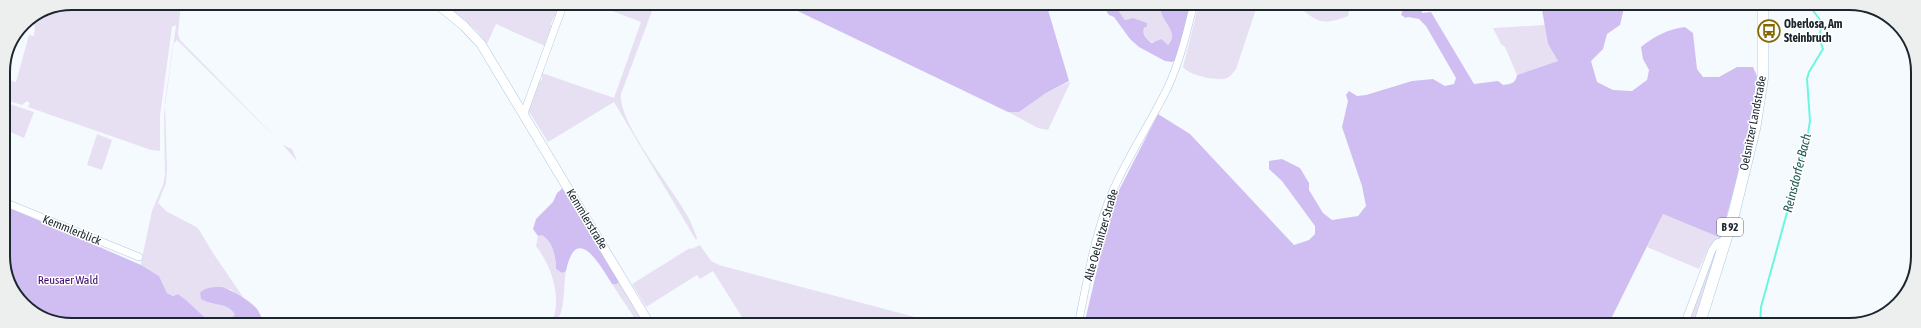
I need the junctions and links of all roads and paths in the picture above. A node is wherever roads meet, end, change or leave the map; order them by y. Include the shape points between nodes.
1 (445, 10) edge
2 (561, 10) edge
3 (1192, 10) edge
4 (1763, 10) edge
5 (524, 113) junction
6 (10, 204) edge
7 (1726, 241) junction
8 (139, 257) dead end
9 (646, 318) edge
10 (1080, 318) edge
11 (1687, 318) edge
12 (1701, 318) edge

1 - 5 street, Kemmlerstraße via 481,44
2 - 5 street
3 - 10 street, Alte Oelsnitzer Straße via 1174,72 1110,197 1094,251
4 - 7 main road, Oelsnitzer Landstraße / B 92 via 1763,75 1760,98 1745,170
5 - 9 street, Kemmlerstraße
6 - 8 street, Kemmlerblick
7 - 11 street via 1718,243 1712,250
7 - 12 main road, Oelsnitzer Landstraße / B 92

